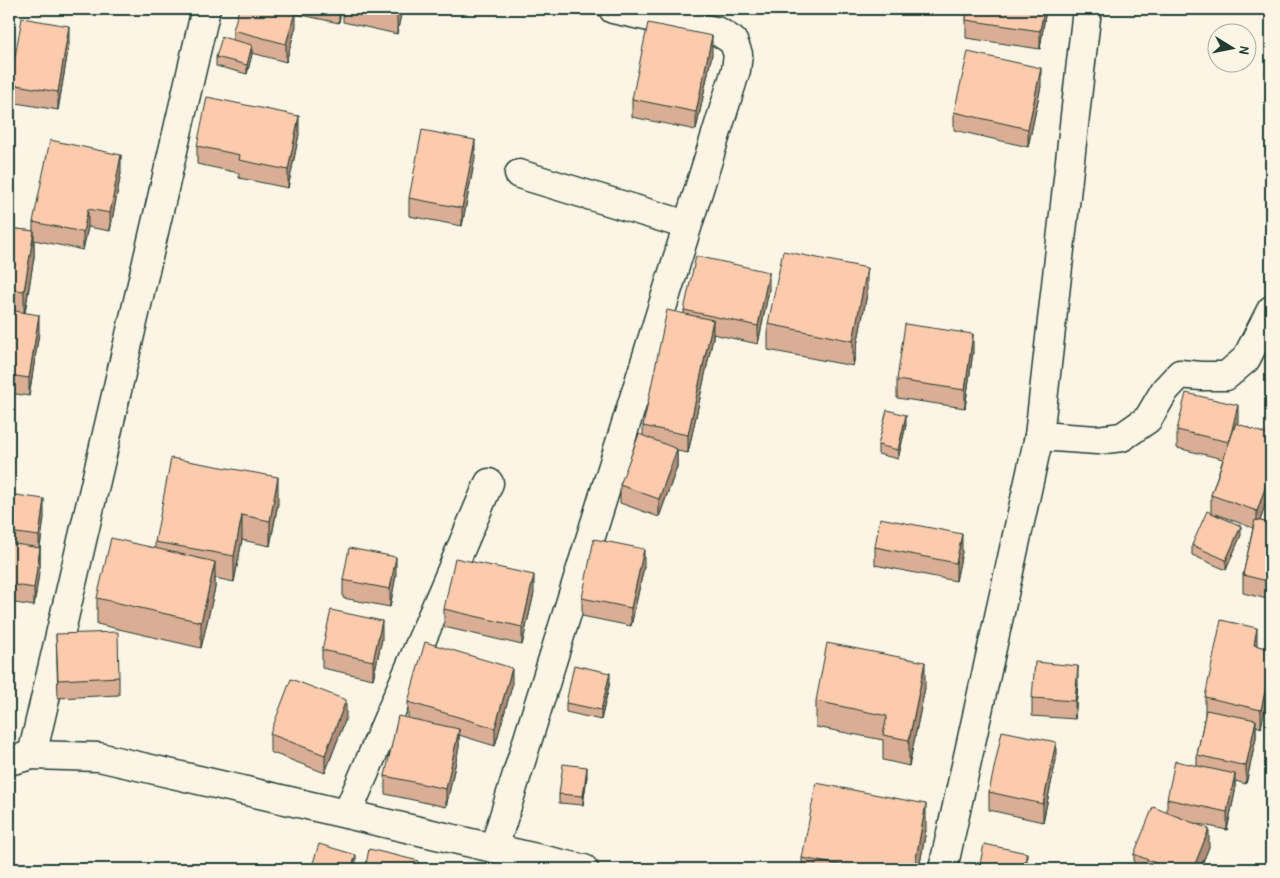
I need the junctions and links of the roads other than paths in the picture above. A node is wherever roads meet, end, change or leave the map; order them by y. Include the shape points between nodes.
1 (206, 9) edge
2 (613, 9) edge
3 (1087, 9) edge
4 (519, 174) dead end
5 (687, 226) junction
6 (1271, 310) edge
7 (1039, 436) junction
8 (489, 482) dead end
9 (20, 758) edge
10 (347, 814) junction
11 (494, 848) junction
12 (584, 869) edge
13 (943, 869) edge

1 - 9 street
2 - 5 street via 719,32 733,41 738,54 736,70
3 - 7 street
4 - 5 street
5 - 11 street
6 - 7 street via 1246,359 1226,376 1180,374 1165,390 1148,419 1122,436 1097,440
7 - 13 street
8 - 10 street
9 - 10 street via 99,757
10 - 11 street
11 - 12 street

